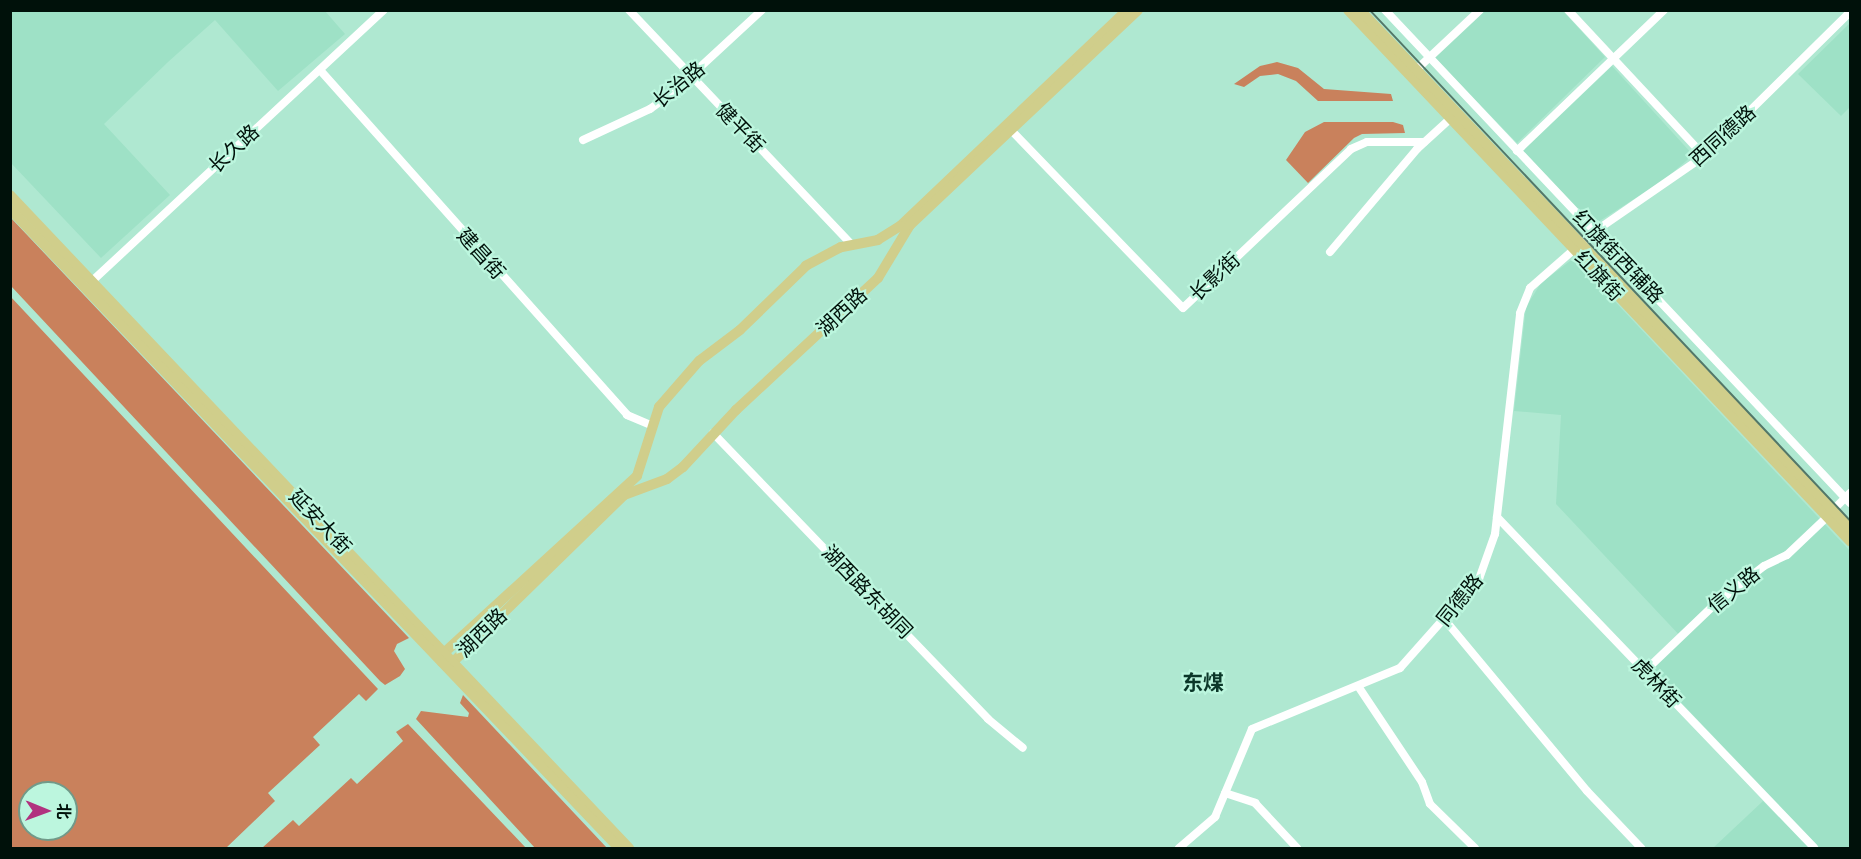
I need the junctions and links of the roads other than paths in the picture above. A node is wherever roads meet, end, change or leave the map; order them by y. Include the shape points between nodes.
1 (384, 10) edge
2 (629, 10) edge
3 (762, 10) edge
4 (1127, 10) edge
5 (1138, 10) edge
6 (1348, 10) edge
7 (1360, 10) edge
8 (1385, 10) edge
9 (1480, 10) edge
10 (1568, 10) edge
11 (1664, 10) edge
12 (1851, 12) edge
13 (1430, 57) junction
14 (1613, 58) junction
15 (320, 70) junction
16 (1416, 70) junction
17 (691, 77) junction
18 (1451, 118) junction
19 (1009, 128) junction
20 (583, 140) dead end
21 (1424, 142) junction
22 (1516, 151) junction
23 (1704, 156) junction
24 (10, 195) edge
25 (10, 208) edge
26 (1594, 232) junction
27 (852, 245) junction
28 (1578, 246) junction
29 (1330, 252) dead end
30 (88, 285) junction
31 (651, 425) junction
32 (713, 433) junction
33 (1849, 498) edge
34 (1830, 513) junction
35 (1497, 517) junction
36 (1851, 528) edge
37 (1851, 542) edge
38 (1445, 620) junction
39 (446, 659) junction
40 (1645, 671) junction
41 (1358, 686) junction
42 (1023, 748) dead end
43 (1226, 793) junction
44 (619, 849) edge
45 (629, 849) edge
46 (1179, 849) edge
47 (1297, 849) edge
48 (1475, 849) edge
49 (1641, 849) edge
50 (1814, 849) edge

1 - 15 street, 长久路
2 - 17 street, 健平街
3 - 17 street, 长治路
4 - 19 main road, 湖西路
5 - 19 main road, 湖西路
6 - 18 main road, 红旗街
7 - 16 main road, 红旗街
8 - 13 street, 红旗街西辅路
9 - 13 street
10 - 14 street
11 - 14 street
12 - 23 street, 西同德路
13 - 16 street
13 - 22 street, 红旗街西辅路
14 - 22 street
14 - 23 street
15 - 30 street, 长久路
15 - 31 street, 建昌街 via 627,415
16 - 28 main road, 红旗街
17 - 20 street, 长治路 via 650,109
17 - 27 street, 健平街
18 - 21 street
18 - 28 main road, 红旗街
19 - 21 street, 长影街 via 1183,308 1351,149 1367,142
19 - 27 main road, 湖西路 via 900,226 878,240
19 - 32 main road, 湖西路 via 910,225 872,284
21 - 29 street
22 - 26 street, 红旗街西辅路
23 - 26 street, 西同德路
24 - 30 main road, 延安大街
25 - 30 main road, 延安大街
26 - 28 street, 西同德路
26 - 33 street, 红旗街西辅路
27 - 31 main road, 湖西路 via 806,266 740,330 699,361 669,390
28 - 34 main road, 红旗街
28 - 35 street, 同德路 via 1543,275 1523,299
30 - 39 main road, 延安大街
31 - 39 main road, 湖西路 via 645,461 637,476
32 - 39 main road, 湖西路 via 667,479 624,495
32 - 42 street, 湖西路东胡同 via 987,719
33 - 34 street, 信义路
34 - 36 main road, 红旗街
34 - 37 main road, 红旗街
34 - 40 street, 信义路 via 1787,555 1764,566 1715,604
35 - 38 street, 同德路 via 1486,567
35 - 40 street, 虎林街
38 - 41 street, 同德路 via 1400,668
38 - 49 street via 1587,791
39 - 44 main road, 延安大街
39 - 45 main road, 延安大街
40 - 50 street, 虎林街
41 - 43 street, 同德路 via 1252,729
41 - 48 street via 1422,782 1430,804
43 - 46 street, 同德路 via 1215,817
43 - 47 street via 1255,803

